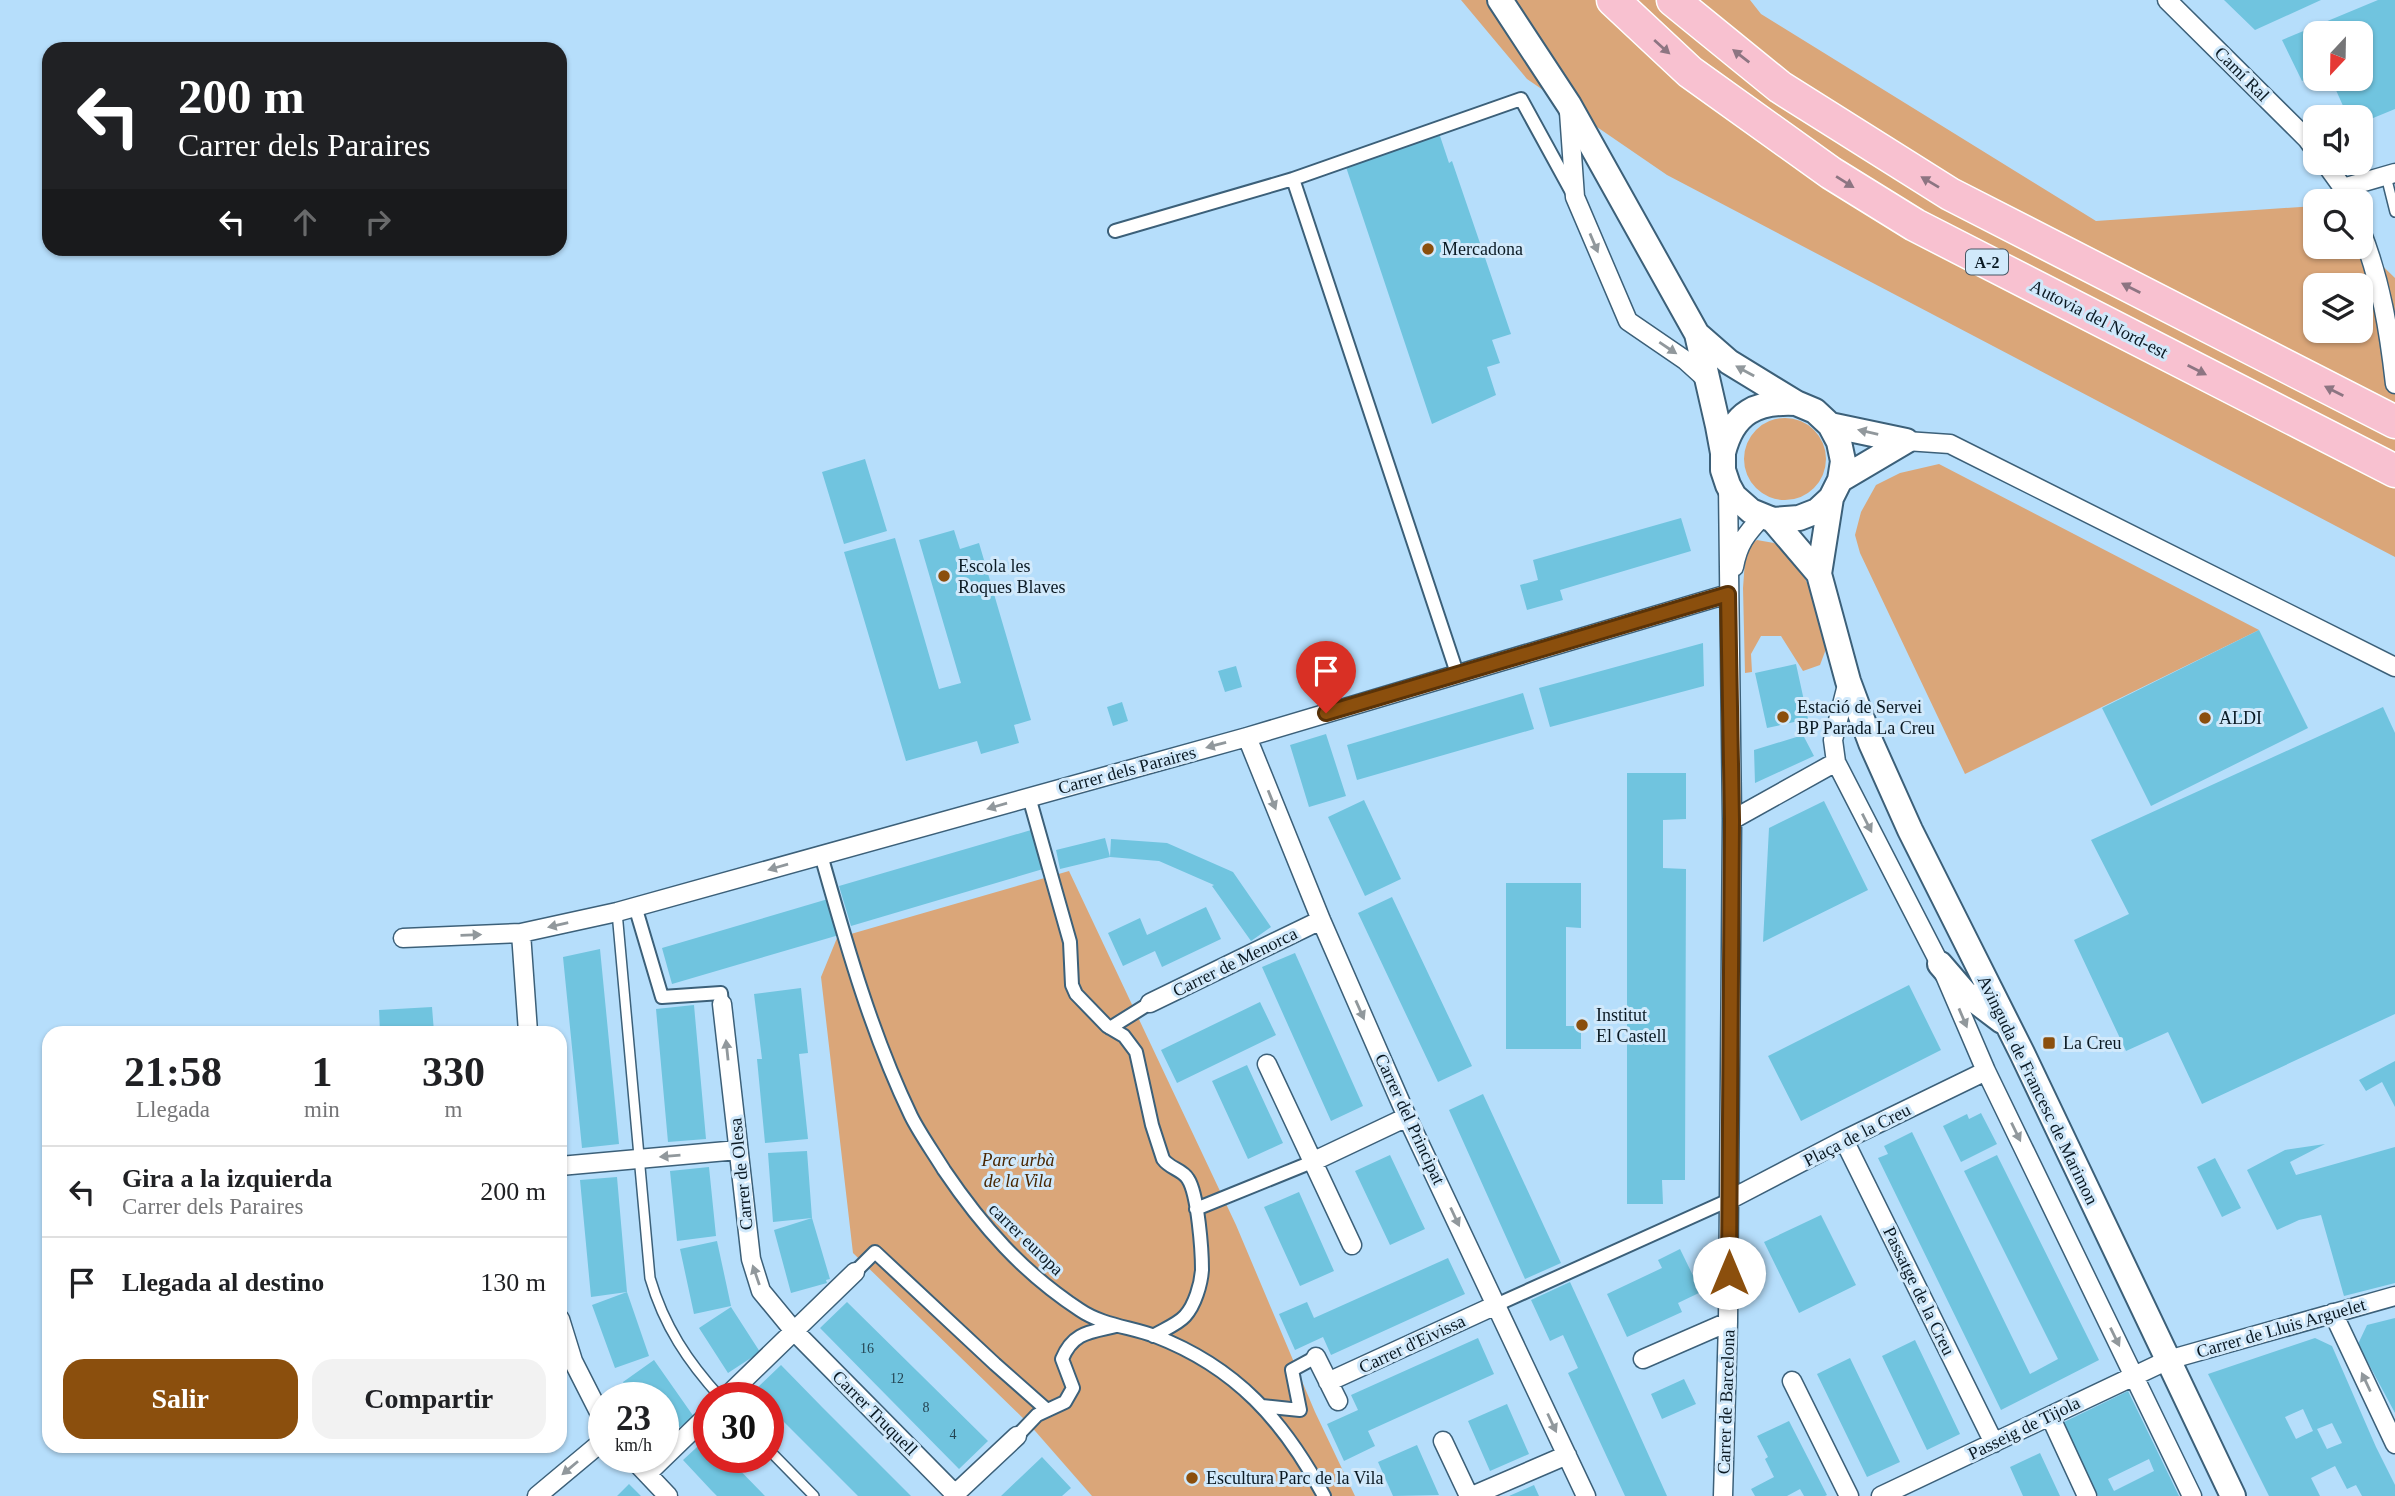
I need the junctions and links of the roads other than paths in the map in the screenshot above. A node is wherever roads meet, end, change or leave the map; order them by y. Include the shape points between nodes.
1 (1500, 0) edge
2 (1613, 0) edge
3 (1673, 0) edge
4 (2167, 0) edge
5 (1569, 105) junction
6 (2303, 135) edge
7 (2390, 175) edge
8 (1293, 179) junction
9 (2359, 189) edge
10 (1575, 197) junction
11 (2395, 212) edge
12 (1115, 231) dead end
13 (2371, 259) edge
14 (1697, 334) junction
15 (1706, 379) junction
16 (2395, 384) edge
17 (1796, 403) junction
18 (2395, 422) edge
19 (1830, 425) junction
20 (1906, 441) junction
21 (1723, 453) junction
22 (2395, 471) edge
23 (1728, 485) junction
24 (1836, 489) junction
25 (1767, 518) junction
26 (1819, 574) junction
27 (1728, 594) junction
28 (2395, 667) edge
29 (1457, 673) junction
30 (1848, 681) junction
31 (1247, 737) junction
32 (1836, 762) junction
33 (1029, 797) junction
34 (1732, 820) junction
35 (821, 855) junction
36 (635, 906) junction
37 (617, 912) junction
38 (1321, 920) junction
39 (521, 933) junction
40 (403, 938) dead end
41 (1940, 964) junction
42 (1150, 1003) joint
43 (722, 1004) joint
44 (528, 1026) edge
45 (2008, 1026) junction
46 (1110, 1028) junction
47 (1268, 1064) dead end
48 (1986, 1071) junction
49 (1407, 1117) junction
50 (1844, 1140) junction
51 (738, 1150) junction
52 (639, 1159) junction
53 (1312, 1162) junction
54 (567, 1165) edge
55 (1729, 1200) junction
56 (1196, 1209) junction
57 (1352, 1245) dead end
58 (855, 1272) joint
59 (2395, 1296) edge
60 (1496, 1305) junction
61 (2333, 1313) junction
62 (1728, 1322) junction
63 (1116, 1325) junction
64 (794, 1331) junction
65 (1153, 1336) junction
66 (567, 1342) edge
67 (1316, 1357) joint
68 (1643, 1359) dead end
69 (2168, 1360) junction
70 (2134, 1376) junction
71 (1792, 1381) dead end
72 (709, 1382) edge
73 (740, 1382) edge
74 (1328, 1382) junction
75 (588, 1391) edge
76 (1338, 1401) dead end
77 (1262, 1406) junction
78 (1047, 1410) junction
79 (2050, 1416) junction
80 (693, 1429) edge
81 (1017, 1436) joint
82 (1443, 1441) dead end
83 (1994, 1443) junction
84 (2395, 1444) edge
85 (588, 1453) edge
86 (1567, 1455) junction
87 (784, 1465) edge
88 (646, 1474) joint
89 (1907, 1491) edge
90 (954, 1495) edge
91 (537, 1496) edge
92 (668, 1496) edge
93 (814, 1496) edge
94 (1324, 1496) edge
95 (1470, 1496) edge
96 (1586, 1496) edge
97 (1723, 1496) edge
98 (1849, 1496) edge
99 (1881, 1496) edge
100 (2087, 1496) edge
101 (2192, 1496) edge
102 (2233, 1496) edge

1 - 5 main road
2 -> 22 highway, Autovia del Nord-est / A-2 via 1711,87 1831,173 1915,225
18 -> 3 highway, A-2 via 1950,194 1780,87
4 - 6 street, Camí Ral
5 - 10 street
5 - 14 main road
7 - 9 street
7 - 11 lane
8 - 10 street via 1521,99
8 - 12 street
8 - 29 street
10 -> 15 street via 1628,321
13 - 16 street via 2388,321
14 - 15 main road
17 -> 14 main road via 1728,362
15 - 21 main road
17 - 19 main road via 1815,411
17 - 21 main road via 1767,403 1752,409 1732,427
20 -> 19 main road
19 - 24 main road via 1843,461
20 - 24 main road
20 - 28 street via 1950,444
21 - 23 main road
23 - 25 main road via 1741,505
23 - 27 street, Carrer de Barcelona
24 - 25 main road via 1817,511 1799,518
24 - 26 main road
25 - 26 main road
25 - 27 street, Carrer de Barcelona via 1748,532 1737,549
26 - 30 main road, Avinguda de Francesc de Marimon
27 - 29 street, Carrer dels Paraires
27 - 34 street, Carrer de Barcelona
29 - 31 street, Carrer dels Paraires
30 - 32 street, Avinguda de Francesc de Marimon via 1833,740
30 - 45 main road, Avinguda de Francesc de Marimon via 1910,830
31 -> 33 street, Carrer dels Paraires
31 -> 38 street, Carrer del Principat
32 - 34 street
32 -> 41 street, Avinguda de Francesc de Marimon
33 -> 35 street, Carrer dels Paraires
33 - 46 street via 1070,942 1072,985
34 - 55 street, Carrer de Barcelona
35 -> 36 street, Carrer dels Paraires
35 - 63 street, carrer europa via 877,1033 912,1117 938,1160 1001,1245 1082,1312
36 - 37 street, Carrer dels Paraires
36 - 43 street via 662,997 721,993
37 -> 39 street, Carrer dels Paraires
37 - 52 lane
38 - 42 street, Carrer de Menorca
38 -> 49 street, Carrer del Principat
40 -> 39 street, Carrer dels Paraires
39 - 44 street
41 - 45 main road via 1965,993
41 -> 48 street, Avinguda de Francesc de Marimon
42 - 46 street
51 -> 43 street, Carrer de Olesa
45 - 69 main road, Avinguda de Francesc de Marimon
46 - 56 street via 1124,1036 1136,1052 1163,1159 1190,1182
47 - 53 street
48 - 50 street, Plaça de la Creu
48 -> 70 street, Avinguda de Francesc de Marimon
49 - 53 street
49 -> 60 street, Carrer del Principat
50 - 55 street, Plaça de la Creu
50 - 83 street, Passatge de la Creu
51 -> 52 street
64 -> 51 street, Carrer de Olesa via 761,1291 751,1259
52 - 54 street
52 - 72 lane via 650,1278 670,1330
53 - 56 street
53 - 57 street
55 - 60 street
55 - 62 street, Carrer de Barcelona
56 - 65 street via 1202,1272 1195,1299 1185,1317
58 - 64 street
58 - 78 street via 875,1252
59 - 61 street, Carrer de Lluis Arguelet
60 - 74 street, Carrer d'Eivissa
60 -> 86 street, Carrer del Principat
61 - 69 street, Carrer de Lluis Arguelet
84 -> 61 street
62 - 68 street
62 - 97 street, Carrer de Barcelona
63 - 65 street, carrer europa
63 - 78 street via 1076,1337 1067,1346 1062,1359 1073,1388 1065,1402
64 - 73 street
64 - 90 street, Carrer Truquell
65 - 77 street, carrer europa via 1224,1372
66 - 75 street
67 - 74 street
67 - 77 street via 1292,1370 1300,1410
69 - 70 street, Passeig de Tijola
69 - 102 main road, Avinguda de Francesc de Marimon
70 - 79 street, Passeig de Tijola
70 - 101 street, Avinguda de Francesc de Marimon
71 - 98 street
74 - 76 street
77 - 94 street, carrer europa via 1305,1461
78 - 81 street
79 - 83 street, Passeig de Tijola
79 - 100 street
80 - 88 street
81 - 90 street
82 - 95 street
83 - 89 street, Passeig de Tijola
85 -> 91 street
86 - 95 street
86 - 96 street, Carrer del Principat
87 - 93 lane
88 - 92 street
89 - 99 street, Passeig de Tijola

